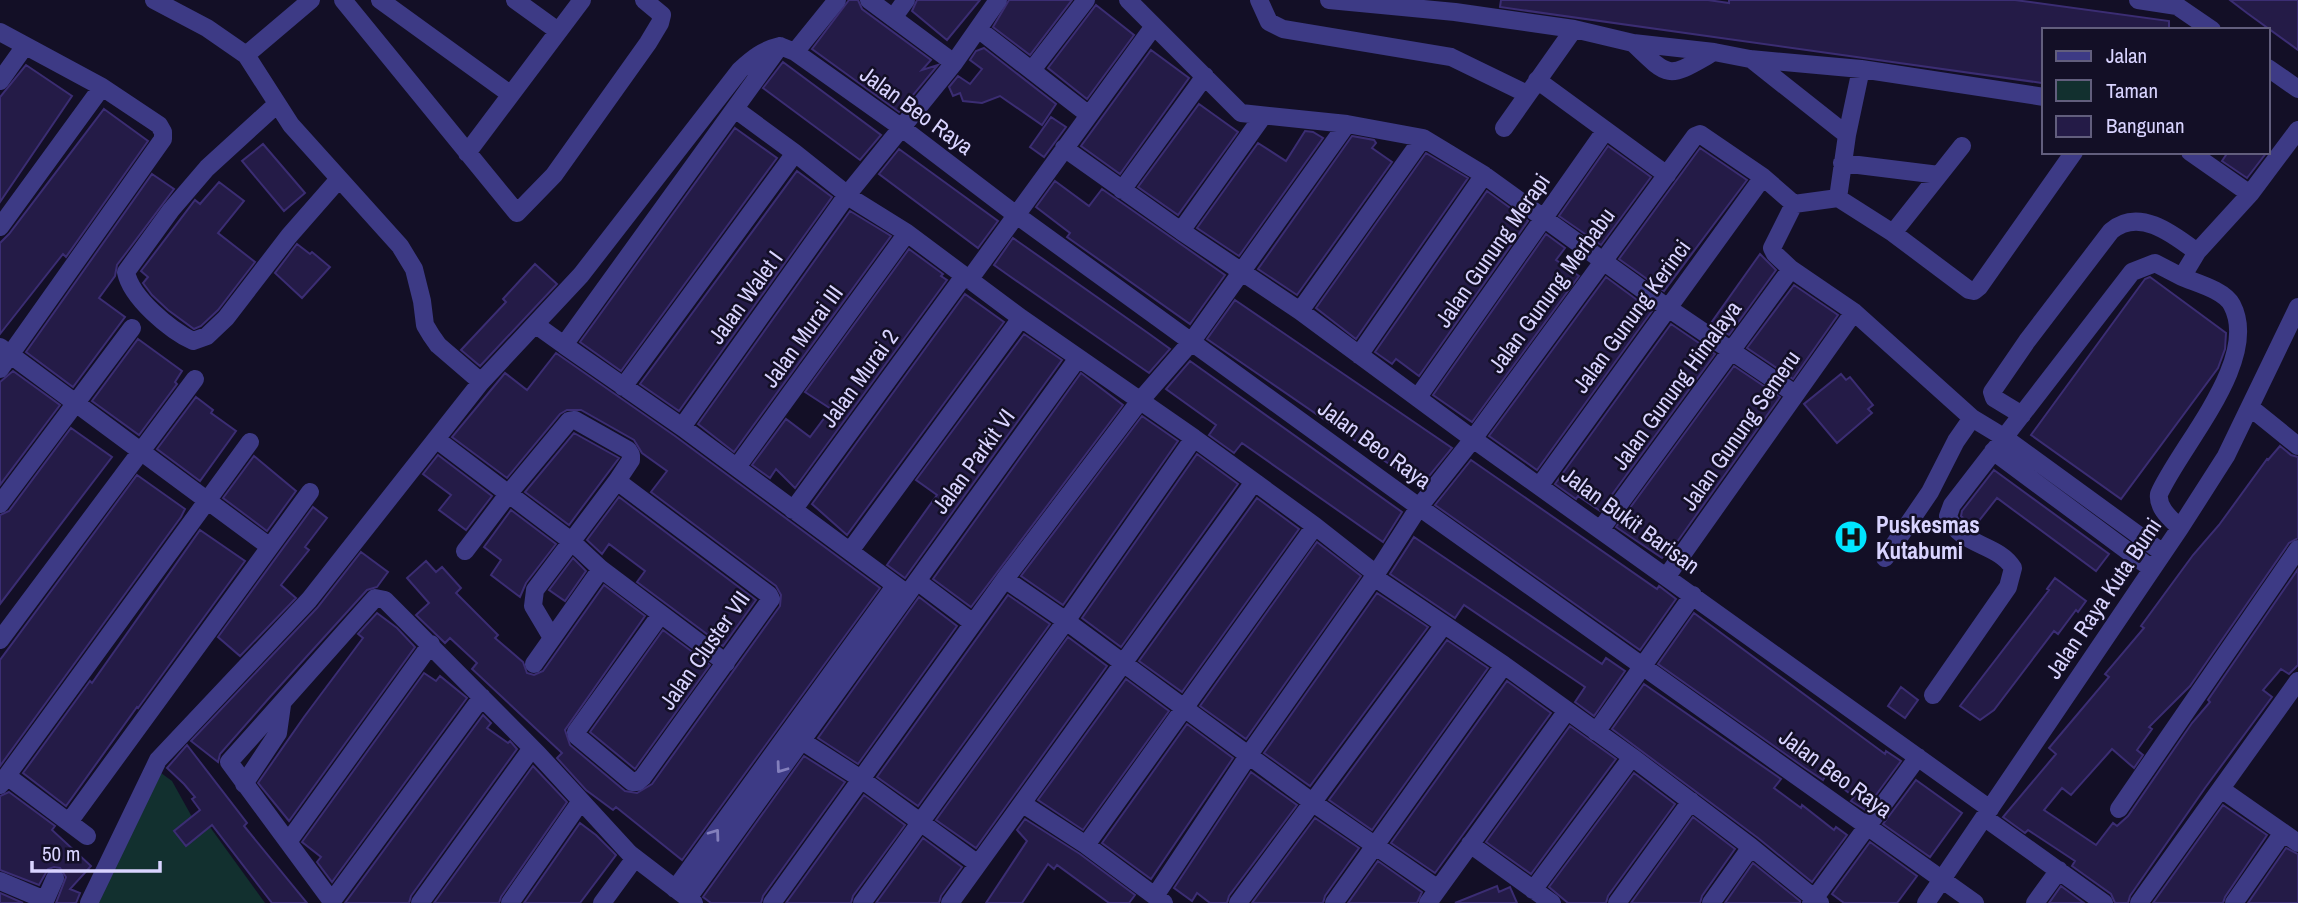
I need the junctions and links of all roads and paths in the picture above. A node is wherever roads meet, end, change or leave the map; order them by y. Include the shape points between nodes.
1 (154, 0) edge
2 (312, 0) edge
3 (343, 0) edge
4 (380, 0) edge
5 (515, 0) edge
6 (582, 0) edge
7 (644, 0) edge
8 (837, 0) edge
9 (869, 0) edge
10 (906, 0) edge
11 (998, 0) edge
12 (1086, 0) edge
13 (1128, 0) edge
14 (1259, 0) edge
15 (1329, 0) edge
16 (2138, 0) edge
17 (2176, 3) edge
18 (1457, 6) edge
19 (893, 18) junction
20 (1153, 26) junction
21 (2209, 28) edge
22 (978, 29) junction
23 (1574, 29) junction
24 (558, 31) junction
25 (0, 32) edge
26 (1633, 43) junction
27 (25, 46) junction
28 (788, 49) junction
29 (1714, 52) junction
30 (246, 55) junction
31 (1750, 59) junction
32 (954, 63) junction
33 (1861, 69) junction
34 (2270, 69) edge
35 (1032, 71) junction
36 (1205, 76) junction
37 (0, 81) edge
38 (102, 87) junction
39 (1532, 87) junction
40 (2298, 89) edge
41 (510, 94) junction
42 (2042, 97) edge
43 (276, 105) junction
44 (735, 109) junction
45 (1089, 115) junction
46 (1263, 116) junction
47 (1348, 124) junction
48 (902, 128) junction
49 (1504, 128) dead end
50 (2298, 130) edge
51 (1605, 131) junction
52 (1847, 135) junction
53 (1423, 138) junction
54 (1962, 146) dead end
55 (1064, 148) junction
56 (467, 153) junction
57 (795, 153) junction
58 (2073, 154) edge
59 (2193, 154) edge
60 (1842, 163) junction
61 (1668, 173) junction
62 (1484, 175) junction
63 (1939, 176) junction
64 (1763, 177) junction
65 (339, 179) junction
66 (1122, 190) junction
67 (2250, 194) junction
68 (848, 195) junction
69 (1838, 198) junction
70 (1794, 204) junction
71 (1015, 214) junction
72 (1545, 219) junction
73 (0, 226) edge
74 (1181, 231) junction
75 (907, 233) junction
76 (1893, 233) junction
77 (2197, 252) junction
78 (1602, 261) junction
79 (1791, 269) junction
80 (1242, 273) junction
81 (2182, 277) junction
82 (966, 278) junction
83 (2298, 307) edge
84 (1668, 308) junction
85 (1300, 311) junction
86 (1854, 312) junction
87 (1021, 318) junction
88 (536, 326) junction
89 (132, 328) dead end
90 (1192, 341) junction
91 (564, 345) junction
92 (1731, 351) junction
93 (1359, 355) junction
94 (3, 357) edge
95 (1078, 358) junction
96 (195, 379) dead end
97 (481, 382) junction
98 (623, 387) junction
99 (1795, 394) junction
100 (1418, 397) junction
101 (1139, 402) junction
102 (76, 403) junction
103 (2251, 408) junction
104 (2022, 415) junction
105 (1972, 418) junction
106 (682, 427) junction
107 (1194, 438) junction
108 (436, 439) junction
109 (1473, 439) junction
110 (250, 442) dead end
111 (1999, 445) junction
112 (2298, 446) edge
113 (142, 452) junction
114 (737, 467) junction
115 (617, 481) junction
116 (1254, 482) junction
117 (1540, 485) junction
118 (310, 492) dead end
119 (509, 494) junction
120 (208, 500) junction
121 (0, 504) edge
122 (1419, 507) junction
123 (793, 510) junction
124 (1315, 526) junction
125 (2180, 528) junction
126 (1601, 529) junction
127 (571, 541) junction
128 (270, 547) junction
129 (2298, 549) edge
130 (465, 551) dead end
131 (850, 551) junction
132 (2163, 553) junction
133 (1885, 558) dead end
134 (601, 569) junction
135 (2152, 569) junction
136 (1667, 576) junction
137 (1374, 578) junction
138 (1005, 579) junction
139 (906, 587) junction
140 (1693, 595) junction
141 (661, 614) junction
142 (1066, 621) junction
143 (974, 623) junction
144 (1443, 626) junction
145 (552, 638) junction
146 (0, 640) edge
147 (431, 644) junction
148 (726, 663) junction
149 (1122, 663) junction
150 (534, 664) dead end
151 (1504, 665) junction
152 (1643, 665) junction
153 (2295, 690) edge
154 (1933, 695) dead end
155 (481, 697) junction
156 (282, 705) junction
157 (1186, 709) junction
158 (1566, 712) junction
159 (1595, 732) junction
160 (795, 737) junction
161 (532, 748) junction
162 (1248, 756) junction
163 (1632, 757) junction
164 (1918, 757) junction
165 (861, 779) junction
166 (4, 780) edge
167 (244, 784) junction
168 (2221, 789) junction
169 (581, 801) junction
170 (1691, 801) junction
171 (1312, 802) junction
172 (1023, 804) junction
173 (2119, 809) dead end
174 (1987, 813) junction
175 (69, 822) junction
176 (919, 823) junction
177 (1868, 826) junction
178 (87, 836) dead end
179 (2290, 838) edge
180 (288, 842) junction
181 (1470, 844) junction
182 (1086, 845) junction
183 (1376, 845) junction
184 (1751, 847) junction
185 (635, 858) junction
186 (978, 864) junction
187 (2059, 870) junction
188 (55, 878) dead end
189 (1943, 880) junction
190 (0, 881) edge
191 (1532, 895) edge
192 (1433, 896) edge
193 (685, 897) edge
194 (1160, 900) edge
195 (45, 901) edge
196 (1815, 901) edge
197 (332, 902) edge
198 (89, 903) edge
199 (420, 903) edge
200 (510, 903) edge
201 (602, 903) edge
202 (772, 903) edge
203 (862, 903) edge
204 (950, 903) edge
205 (1238, 903) edge
206 (1334, 903) edge
207 (1552, 903) edge
208 (1617, 903) edge
209 (1712, 903) edge
210 (1926, 903) edge
211 (1975, 903) edge
212 (2035, 903) edge
213 (2104, 903) edge
214 (2139, 903) edge
215 (2235, 903) edge

1 - 30 street
2 - 30 street
3 - 56 street
4 - 41 street
5 - 24 street
6 - 24 street
7 - 56 street via 662,15 660,23 554,175 517,214
8 - 28 street
9 - 19 street
10 - 19 street
11 - 22 street, Jalan Walet I
12 - 35 street
13 - 20 street
14 - 39 street via 1269,22 1283,29 1451,57
15 - 18 street
16 - 17 street
17 - 21 street
18 - 23 street
19 - 32 street
20 - 36 street
20 - 45 street, Jalan Murai 2
22 - 32 street, Jalan Walet I
22 - 35 street
23 - 26 street
23 - 39 street
24 - 41 street
25 - 27 street
26 - 29 street
26 - 29 street via 1668,72 1678,72
27 - 37 street
27 - 38 street
28 - 44 street
28 - 48 street, Jalan Beo Raya
28 - 88 street via 767,49 740,70
29 - 31 street
30 - 43 street
31 - 33 street
31 - 52 street
32 - 48 street, Jalan Walet I
33 - 42 street
33 - 52 street
34 - 40 street
35 - 45 street
36 - 46 street via 1236,109
36 - 66 street
38 - 73 street
38 - 94 street via 159,125 163,139
39 - 49 street
39 - 51 street
41 - 56 street
43 - 65 street
43 - 65 street via 207,168 171,210 126,272 132,289 174,332 193,341 207,336
44 - 57 street
44 - 91 street
45 - 55 street, Jalan Murai 2
46 - 47 street
46 - 74 street
47 - 53 street
47 - 80 street
48 - 68 street, Jalan Walet I
48 - 71 street, Jalan Beo Raya
50 - 67 street
51 - 61 street
51 - 72 street, Jalan Gunung Merapi
52 - 60 street
53 - 62 street
53 - 85 street
54 - 63 street
55 - 66 street, Jalan Bukit Barisan
55 - 71 street, Jalan Murai 2
57 - 68 street
57 - 98 street
58 - 76 street via 1974,291
59 - 67 street
60 - 63 street
60 - 69 street
61 - 64 street, Jalan Gunung Merbabu via 1700,134
61 - 78 street, Jalan Gunung Merbabu
62 - 72 street
62 - 93 street
63 - 76 street
64 - 70 street
64 - 84 street, Jalan Gunung Kerinci
65 - 97 street via 400,246 414,269 425,325 434,340
66 - 74 street, Jalan Bukit Barisan
67 - 77 street
68 - 75 street
68 - 106 street, Jalan Walet I
69 - 70 street
69 - 76 street
70 - 79 street via 1772,248
71 - 82 street, Jalan Murai 2
71 - 90 street, Jalan Beo Raya
72 - 78 street
72 - 100 street, Jalan Gunung Merapi
74 - 80 street, Jalan Bukit Barisan
75 - 82 street
75 - 114 street, Jalan Murai III
77 - 81 street
77 - 104 street via 2146,222 2133,220 2111,231 1992,392 1994,398
78 - 84 street
78 - 109 street, Jalan Gunung Merbabu
79 - 86 street
79 - 92 street, Jalan Gunung Himalaya
80 - 85 street, Jalan Bukit Barisan
80 - 90 street
81 - 104 street via 2155,263 2132,272
81 - 125 street via 2232,303 2238,344 2207,415 2159,494 2164,511
82 - 87 street
82 - 123 street, Jalan Murai 2
83 - 103 street, Jalan Raya Kuta Bumi
84 - 92 street
84 - 117 street, Jalan Gunung Kerinci
85 - 93 street, Jalan Bukit Barisan
86 - 99 street, Jalan Gunung Semeru
86 - 105 street
87 - 95 street
87 - 131 street
88 - 91 street
88 - 97 street
89 - 102 street
90 - 101 street
90 - 122 street, Jalan Beo Raya
91 - 98 street
92 - 99 street
92 - 126 street, Jalan Gunung Himalaya
93 - 100 street, Jalan Bukit Barisan
94 - 102 street
95 - 101 street
95 - 139 street, Jalan Parkit VI
96 - 113 street
97 - 108 street
98 - 106 street
99 - 136 street, Jalan Gunung Semeru
100 - 109 street, Jalan Bukit Barisan
101 - 107 street
101 - 138 street
102 - 113 street
102 - 121 street
103 - 112 street
103 - 125 street, Jalan Raya Kuta Bumi
104 - 111 street
105 - 111 street
105 - 133 street
106 - 114 street
107 - 116 street
107 - 142 street
108 - 119 street
108 - 198 street via 309,600 158,760
109 - 117 street, Jalan Bukit Barisan
109 - 122 street, Jalan Gunung Merbabu
110 - 120 street
111 - 132 street
111 - 135 street
111 - 154 street via 1948,516 1963,536 2010,563 2011,580
113 - 120 street
113 - 146 street
114 - 123 street
115 - 119 street via 631,460 628,450 575,420 569,421
115 - 127 street
115 - 148 street, Jalan Cluster VII via 769,595 768,605
116 - 124 street
116 - 149 street
117 - 126 street, Jalan Bukit Barisan
118 - 128 street
119 - 127 street
119 - 130 street
120 - 128 street
120 - 166 street
122 - 137 street, Jalan Gunung Merbabu
122 - 152 street, Jalan Beo Raya
123 - 131 street
124 - 137 street via 1371,570
124 - 157 street
125 - 132 street, Jalan Raya Kuta Bumi
126 - 136 street, Jalan Bukit Barisan
127 - 134 street
127 - 145 street via 535,590 533,606
128 - 175 street
129 - 173 street
131 - 139 street
132 - 135 street, Jalan Raya Kuta Bumi
134 - 141 street
134 - 145 street
135 - 174 street, Jalan Raya Kuta Bumi
136 - 140 street, Jalan Bukit Barisan
137 - 144 street
137 - 162 street, Jalan Gunung Merbabu
138 - 142 street
138 - 143 street
139 - 143 street
139 - 160 street, Jalan Parkit VI
140 - 152 street
140 - 164 street, Jalan Bukit Barisan
141 - 148 street
141 - 148 street, Jalan Cluster VII via 576,732 632,782 643,777
142 - 149 street
142 - 176 street
143 - 165 street
144 - 151 street
144 - 171 street
145 - 150 street
147 - 155 street
147 - 156 street via 385,600 375,598
147 - 180 street
149 - 157 street
149 - 172 street
151 - 158 street
151 - 183 street
152 - 159 street
152 - 177 street, Jalan Beo Raya
153 - 168 street
155 - 161 street
155 - 197 street
156 - 167 street via 278,733
156 - 167 street via 229,762
157 - 162 street
157 - 182 street
158 - 159 street
158 - 181 street
159 - 163 street
160 - 165 street
160 - 193 street, Jalan Parkit VI
161 - 169 street
161 - 199 street
162 - 171 street
162 - 194 street, Jalan Gunung Merbabu
163 - 170 street
163 - 191 street
164 - 174 street, Jalan Bukit Barisan
164 - 177 street
165 - 176 street
165 - 202 street
166 - 175 street
167 - 180 street
168 - 179 street
168 - 214 street
169 - 185 street
169 - 200 street
170 - 184 street
170 - 208 street
171 - 183 street
171 - 205 street
172 - 182 street
172 - 186 street
174 - 187 street, Jalan Bukit Barisan
174 - 189 street, Jalan Raya Kuta Bumi
175 - 178 street
176 - 186 street
176 - 203 street
177 - 189 street, Jalan Beo Raya
177 - 196 street
179 - 215 street
180 - 197 street
181 - 191 street
181 - 192 street
182 - 194 street
183 - 192 street
183 - 206 street
184 - 196 street
184 - 209 street
185 - 193 street
185 - 201 street
186 - 204 street
187 - 212 street
187 - 213 street, Jalan Bukit Barisan
188 - 195 street
189 - 210 street, Jalan Raya Kuta Bumi
189 - 211 street, Jalan Beo Raya
190 - 195 street
191 - 207 street

